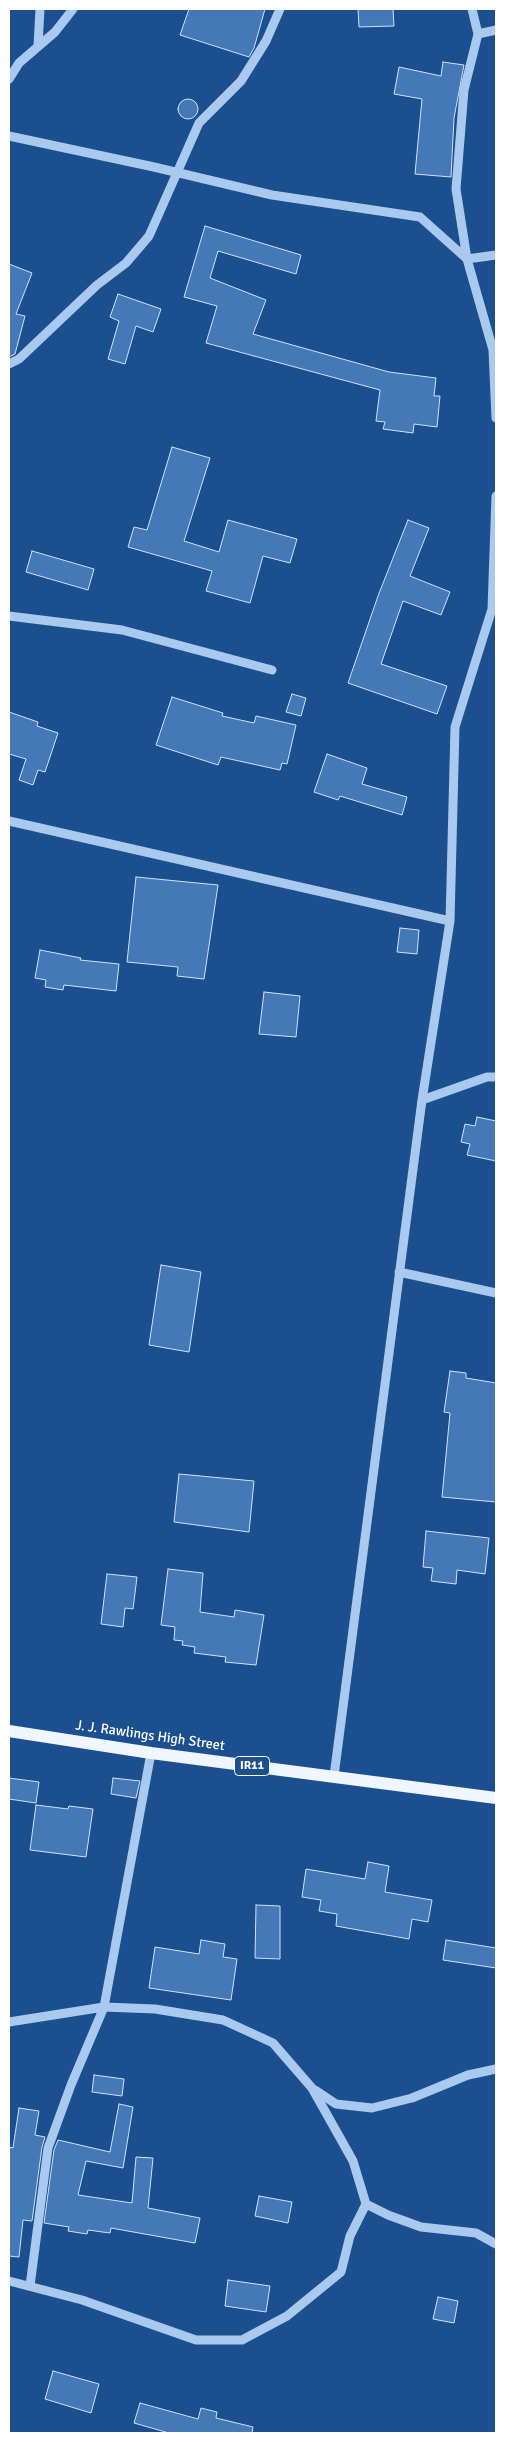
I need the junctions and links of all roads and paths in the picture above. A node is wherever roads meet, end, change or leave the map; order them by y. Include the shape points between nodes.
1 (40, 9) edge
2 (73, 9) edge
3 (280, 9) edge
4 (472, 9) edge
5 (496, 30) edge
6 (478, 34) junction
7 (38, 46) junction
8 (9, 79) edge
9 (9, 136) edge
10 (179, 173) junction
11 (496, 255) edge
12 (467, 259) junction
13 (9, 364) edge
14 (496, 418) edge
15 (496, 496) edge
16 (494, 610) edge
17 (9, 616) edge
18 (272, 670) dead end
19 (9, 821) edge
20 (450, 920) junction
21 (496, 1078) edge
22 (422, 1100) junction
23 (399, 1272) junction
24 (496, 1293) edge
25 (9, 1731) edge
26 (152, 1753) junction
27 (334, 1776) junction
28 (496, 1798) edge
29 (104, 2007) junction
30 (9, 2022) edge
31 (496, 2069) edge
32 (312, 2088) junction
33 (366, 2204) junction
34 (496, 2244) edge
35 (9, 2281) edge
36 (30, 2286) junction

1 - 7 street
2 - 7 street via 55,32
3 - 10 street via 266,41 241,82 199,123
4 - 6 street
5 - 6 street
6 - 12 street via 464,90 456,189
7 - 8 street
9 - 10 street
10 - 12 street via 272,195 420,216
10 - 13 street via 149,236 126,263 19,359
11 - 12 street
12 - 14 street via 494,350
15 - 16 street
16 - 20 street via 455,727
17 - 18 street via 122,630
19 - 20 street
20 - 22 street
21 - 22 street via 487,1077
22 - 23 street
23 - 24 street
23 - 27 street
25 - 26 main road, J. J. Rawlings High Street / IR11
26 - 27 main road, J. J. Rawlings High Street / IR11
26 - 29 street
27 - 28 main road, J. J. Rawlings High Street / IR11
29 - 30 street
29 - 32 street via 155,2009 223,2020 274,2043
29 - 36 street via 48,2148
31 - 32 street via 468,2075 412,2098 372,2108 336,2104
32 - 33 street via 353,2161
33 - 34 street via 421,2227 476,2233
33 - 36 street via 350,2236 341,2272 287,2316 242,2340 196,2340 82,2300
35 - 36 street

